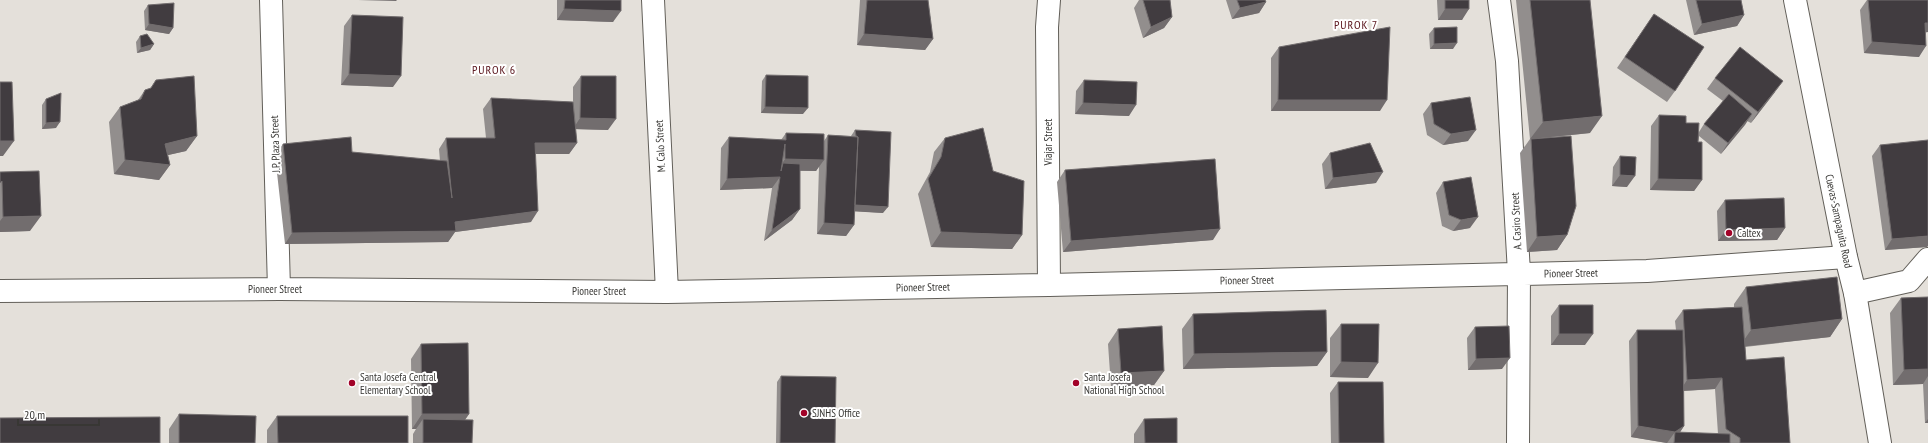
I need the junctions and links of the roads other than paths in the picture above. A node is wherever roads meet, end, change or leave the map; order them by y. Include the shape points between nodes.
1 (271, 0) edge
2 (654, 0) edge
3 (1049, 0) edge
4 (1500, 0) edge
5 (1795, 0) edge
6 (1846, 257) junction
7 (1928, 259) edge
8 (1519, 274) junction
9 (1918, 281) edge
10 (1049, 285) junction
11 (279, 289) junction
12 (0, 291) edge
13 (667, 292) junction
14 (1855, 293) junction
15 (1518, 443) edge
16 (1880, 443) edge

1 - 11 street, J.P. Plaza Street
2 - 13 street, M. Calo Street
3 - 10 street, Viajar Street
4 - 8 street, A. Casiro Street via 1507,61
5 - 6 street, Cuevas-Sampaguita Road
6 - 8 street, Pioneer Street via 1646,271
6 - 14 street, Cuevas-Sampaguita Road
7 - 9 street
8 - 10 street, Pioneer Street
8 - 15 street, A. Casiro Street
9 - 14 street
10 - 13 street, Pioneer Street
11 - 12 street, Pioneer Street
11 - 13 street, Pioneer Street
14 - 16 street, Cuevas-Sampaguita Road

